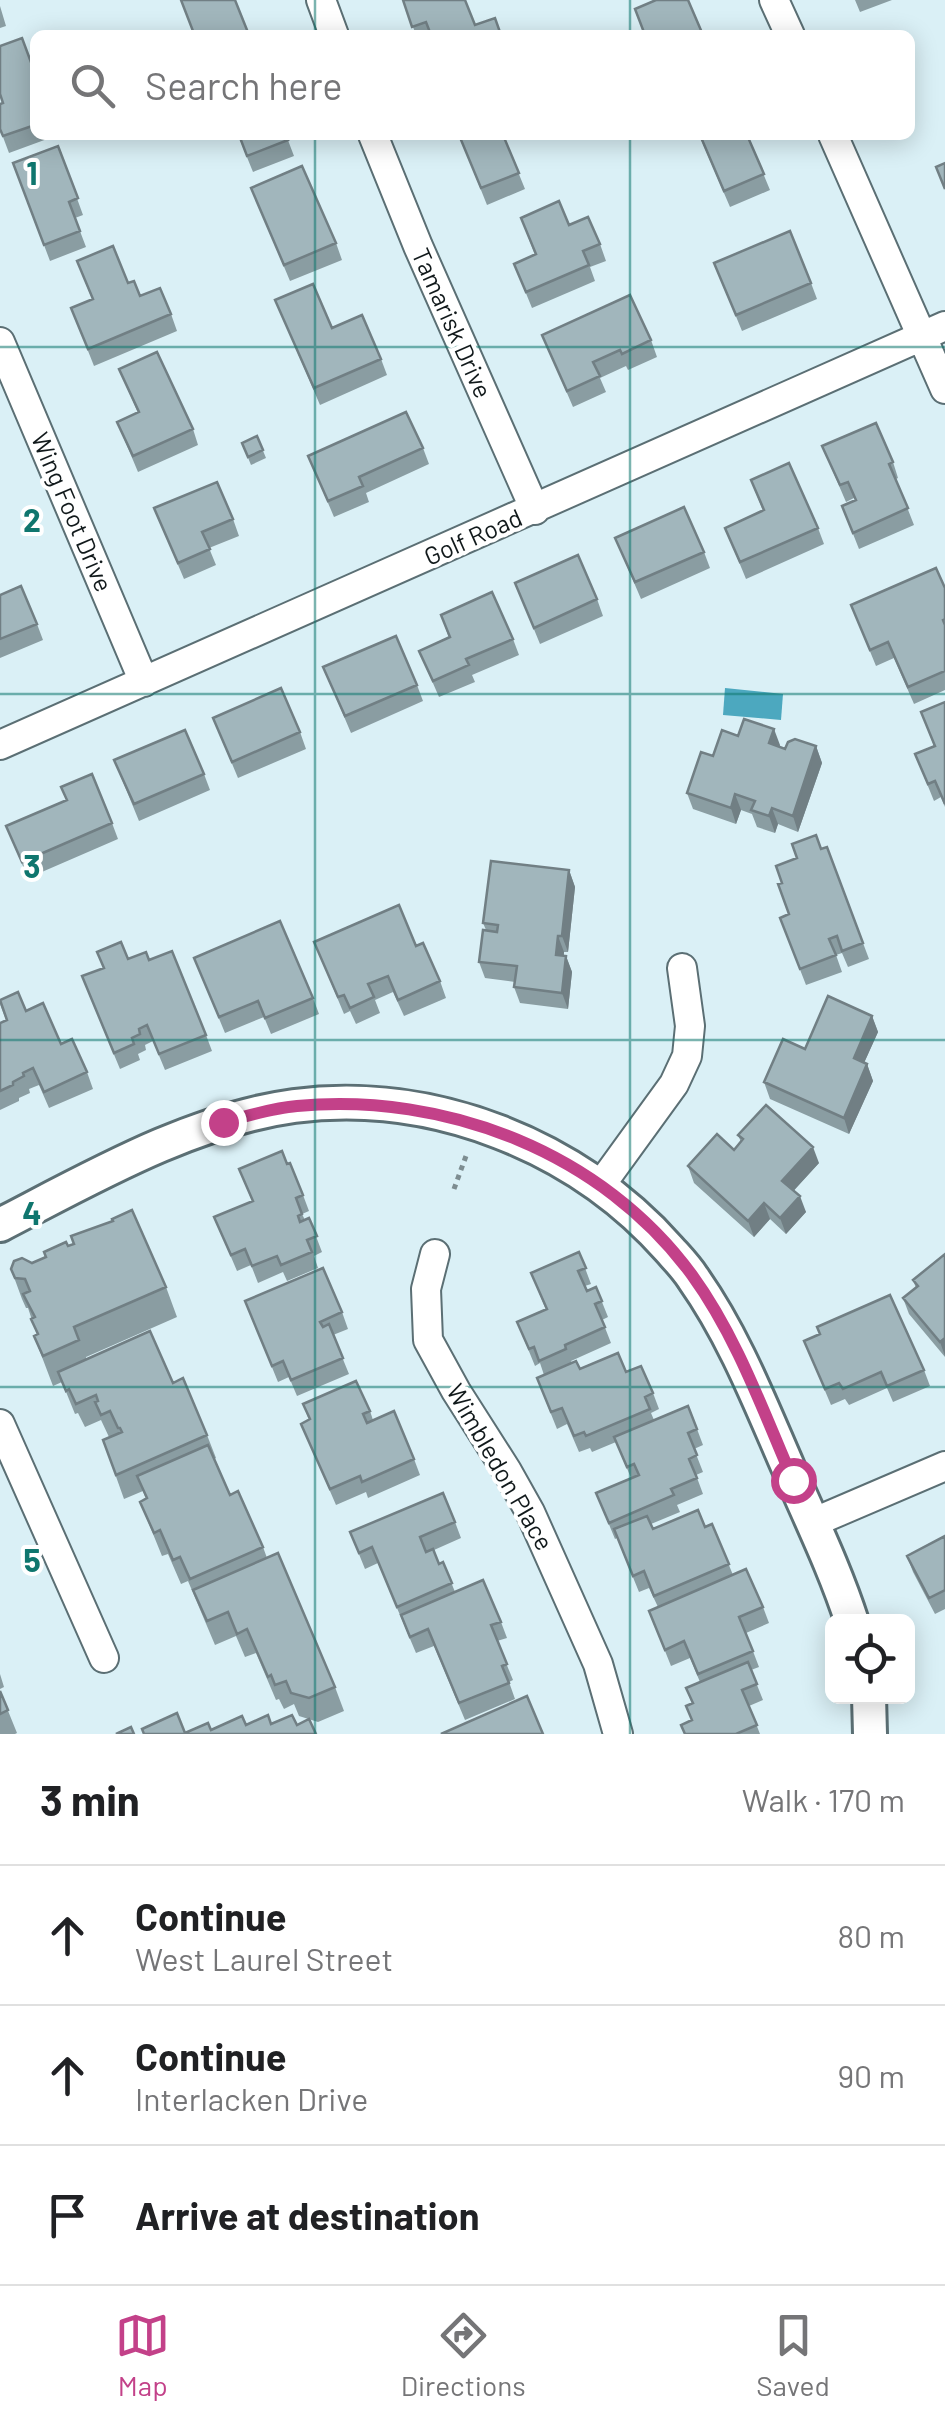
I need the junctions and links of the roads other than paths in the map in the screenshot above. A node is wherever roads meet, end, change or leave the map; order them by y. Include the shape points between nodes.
1 (321, 0) edge
2 (774, 0) edge
3 (332, 30) edge
4 (788, 30) edge
5 (375, 140) edge
6 (836, 140) edge
7 (933, 331) edge
8 (0, 342) edge
9 (945, 389) edge
10 (534, 510) junction
11 (144, 682) junction
12 (0, 746) edge
13 (682, 968) dead end
14 (600, 1186) junction
15 (0, 1225) edge
16 (435, 1254) dead end
17 (0, 1424) edge
18 (945, 1466) edge
19 (812, 1523) junction
20 (849, 1614) edge
21 (104, 1658) dead end
22 (869, 1704) edge
23 (618, 1734) edge
24 (870, 1734) edge

1 - 3 street
2 - 4 street
5 - 10 street, Tamarisk Drive
6 - 7 street
7 - 9 street
7 - 10 street, Golf Road
8 - 11 street, Wing Foot Drive
10 - 11 street, Golf Road
11 - 12 street, Golf Road
13 - 14 street via 687,1056
14 - 15 street via 528,1144 453,1116 401,1107 296,1106 183,1137
14 - 19 street via 692,1274 741,1359
16 - 23 street, Wimbledon Place via 426,1290 428,1340 530,1512 598,1664
17 - 21 street
18 - 19 street
19 - 20 street
22 - 24 street

